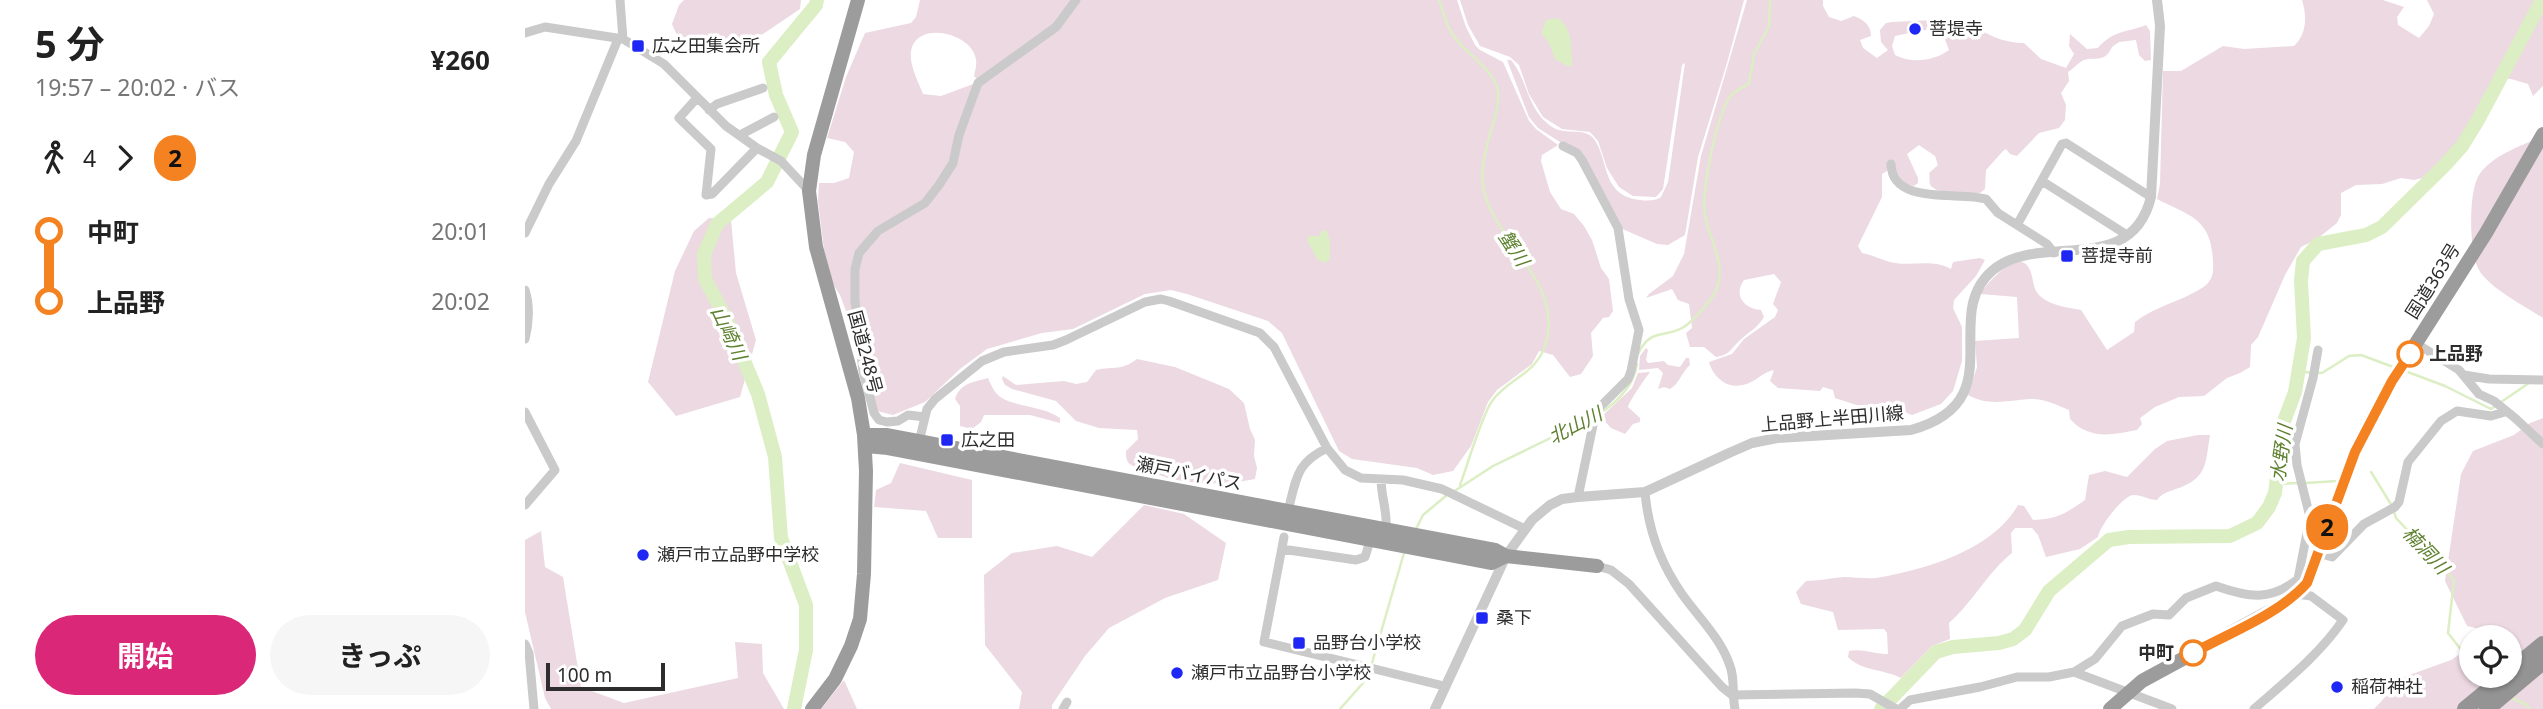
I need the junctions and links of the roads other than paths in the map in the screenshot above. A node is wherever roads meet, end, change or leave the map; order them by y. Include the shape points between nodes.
1 (620, 0) edge
2 (858, 0) edge
3 (1076, 0) edge
4 (2157, 0) edge
5 (525, 33) edge
6 (620, 39) junction
7 (763, 88) dead end
8 (697, 98) junction
9 (709, 110) junction
10 (774, 117) dead end
11 (2543, 134) edge
12 (740, 135) junction
13 (1563, 146) dead end
14 (757, 148) junction
15 (1891, 164) dead end
16 (2042, 181) junction
17 (809, 191) junction
18 (2151, 197) junction
19 (2017, 225) junction
20 (525, 233) edge
21 (2127, 235) junction
22 (2054, 253) junction
23 (525, 290) edge
24 (525, 340) edge
25 (2417, 344) junction
26 (2318, 349) dead end
27 (2464, 375) junction
28 (2543, 380) edge
29 (2501, 408) junction
30 (525, 412) edge
31 (925, 417) junction
32 (865, 441) junction
33 (919, 442) junction
34 (2543, 444) edge
35 (1328, 449) junction
36 (1381, 479) junction
37 (1645, 492) junction
38 (1578, 496) junction
39 (1290, 503) dead end
40 (525, 505) edge
41 (1524, 529) junction
42 (1386, 530) junction
43 (1285, 537) dead end
44 (1398, 539) junction
45 (1370, 541) junction
46 (1282, 549) junction
47 (2318, 554) junction
48 (1506, 556) junction
49 (1597, 566) joint
50 (2301, 585) junction
51 (525, 644) edge
52 (2543, 645) edge
53 (2522, 662) edge
54 (2543, 663) edge
55 (2074, 672) junction
56 (1444, 686) junction
57 (2490, 688) edge
58 (2127, 693) junction
59 (1732, 695) junction
60 (534, 709) edge
61 (812, 709) edge
62 (1435, 709) edge
63 (1735, 709) edge
64 (1898, 709) edge
65 (2110, 709) edge
66 (2122, 709) edge
67 (2172, 709) edge
68 (2254, 709) edge
69 (2465, 709) edge
70 (2487, 709) edge

1 - 6 street
2 - 17 highway, 国道248号 via 814,155
3 - 31 street via 1056,27 978,83 953,163 939,185 925,203 878,232 859,253 855,301 863,371 874,413 887,422 908,415
4 - 18 street, 上品野上半田川線 via 2160,26
5 - 6 street via 545,27
6 - 8 street via 664,64
6 - 20 street via 576,141
7 - 9 street
8 - 9 street
8 - 14 street via 678,118 711,149 705,195 712,194
9 - 12 street
10 - 12 street
11 - 25 highway, 国道363号
12 - 14 street
13 - 38 street via 1582,160 1618,228 1624,275 1639,330 1628,379 1596,411
14 - 17 street via 781,161
15 - 19 street via 1892,177 1901,186 1939,196 1982,197
16 - 18 street via 2066,143
16 - 19 street
16 - 21 street
17 - 32 highway, 国道248号 via 816,247 858,398
18 - 21 street, 上品野上半田川線 via 2147,213
19 - 22 street
21 - 22 street, 上品野上半田川線 via 2096,248
22 - 37 street, 上品野上半田川線 via 2015,258 1984,278 1973,300 1968,384 1940,418 1912,429 1752,443
23 - 24 street
25 - 27 street
25 - 47 highway, 国道363号 via 2355,452
26 - 50 street via 2295,444 2310,517
27 - 28 street
27 - 29 street via 2479,394
29 - 34 street
29 - 47 street via 2491,416 2457,411 2434,427 2408,462 2399,502 2364,524 2332,557
30 - 40 street via 555,470
31 - 33 street
31 - 35 street via 935,398 993,355 1053,345 1145,302 1161,299 1252,330 1268,340
32 - 33 highway, 瀬戸バイパス via 886,435
32 - 45 highway, 瀬戸バイパス
32 - 61 highway, 国道248号 via 860,619 835,679
33 - 42 highway, 瀬戸バイパス
35 - 36 street via 1345,470 1361,478
35 - 39 street via 1299,470
36 - 41 street via 1442,489
36 - 42 street
37 - 38 street, 上品野上半田川線
37 - 59 street via 1658,550 1731,667
38 - 41 street, 上品野上半田川線 via 1550,505
41 - 48 street, 上品野上半田川線
42 - 44 highway, 瀬戸バイパス
43 - 46 street
44 - 45 highway, 瀬戸バイパス
44 - 48 highway, 瀬戸バイパス via 1495,550
45 - 46 street via 1361,559
46 - 56 street via 1264,642
47 - 50 highway, 国道363号
48 - 49 highway, 瀬戸バイパス
48 - 56 street, 上品野上半田川線
49 - 59 street via 1629,584
50 - 55 street via 2246,597 2216,586 2186,598 2169,615 2153,614 2122,626 2095,659
50 - 58 highway via 2273,610
50 - 68 street via 2343,620 2308,662
51 - 60 street
52 - 53 highway
54 - 70 highway
55 - 58 street
55 - 64 street via 2017,677 1910,700
56 - 62 street, 上品野上半田川線
57 - 69 highway
58 - 65 highway
58 - 66 street
58 - 67 street
59 - 63 street
59 - 64 street via 1870,694

